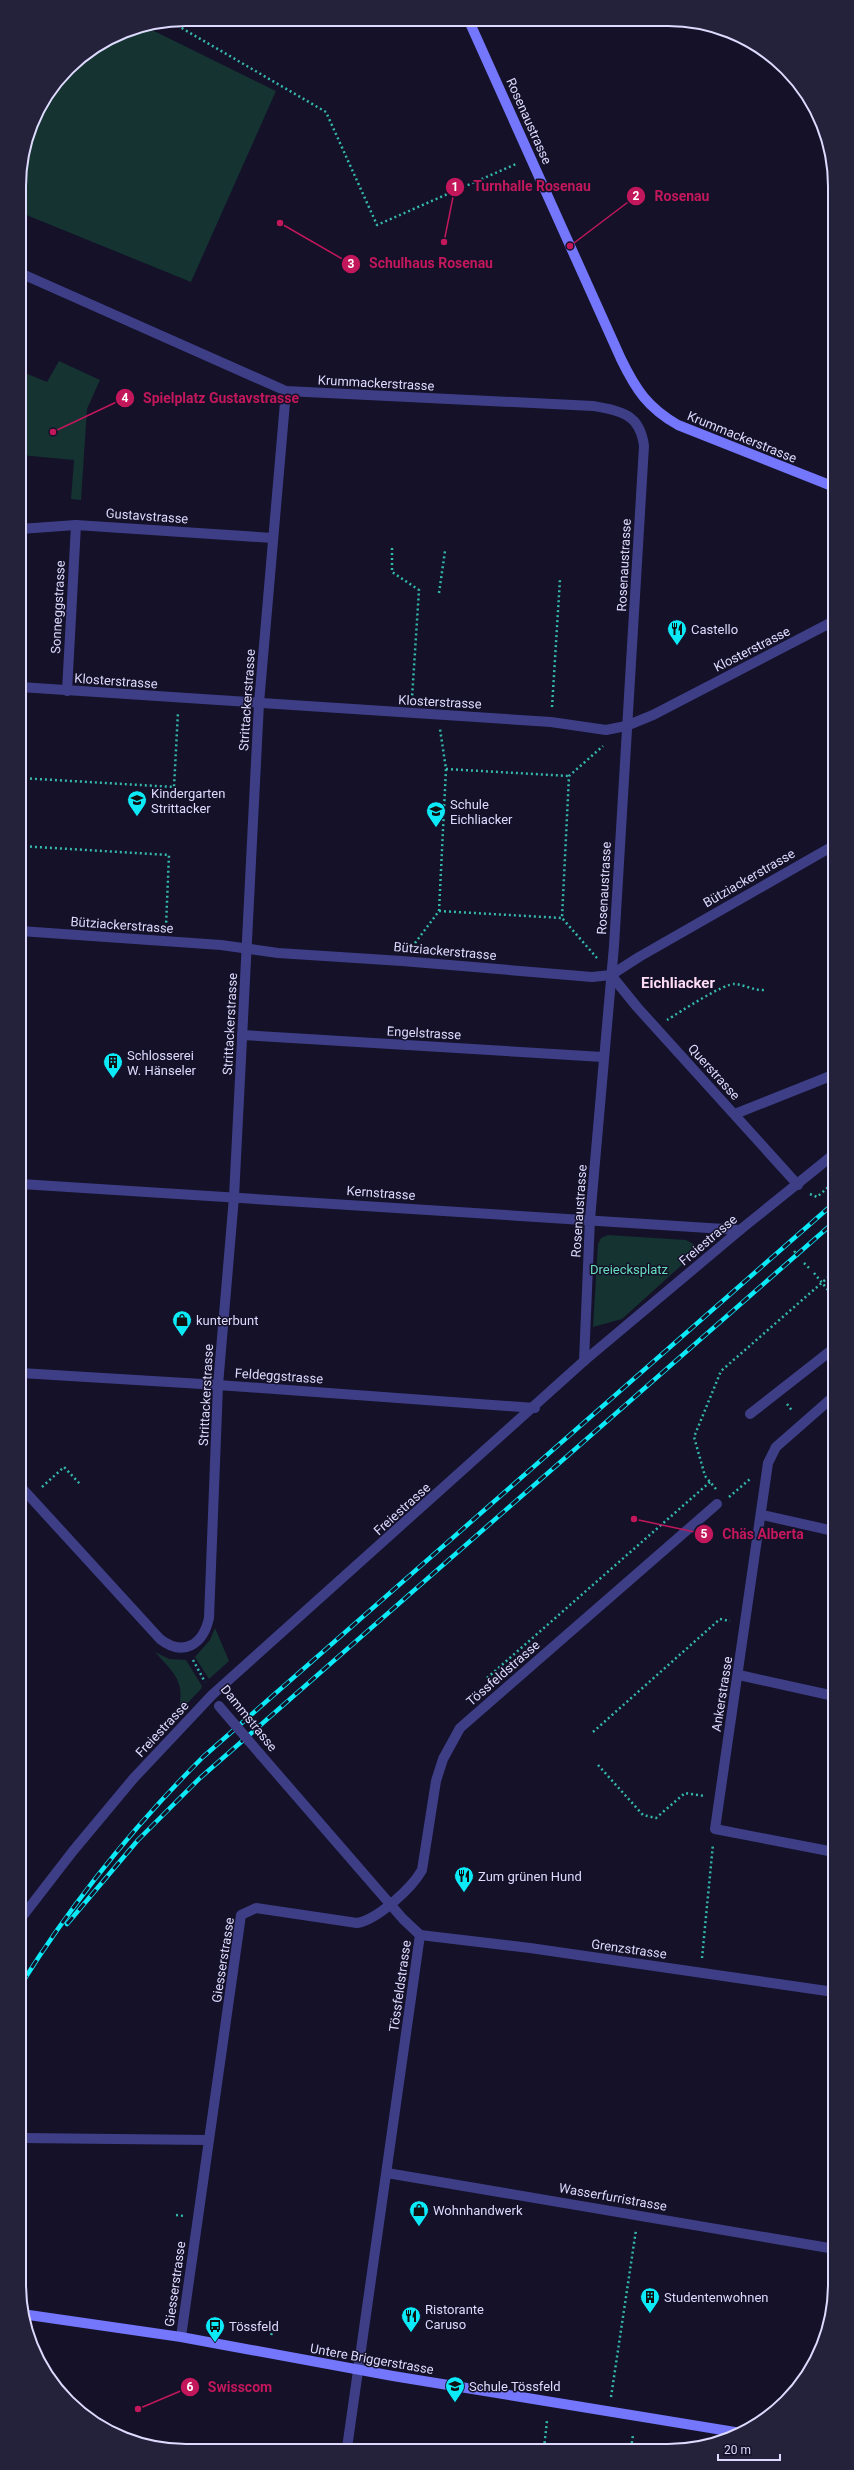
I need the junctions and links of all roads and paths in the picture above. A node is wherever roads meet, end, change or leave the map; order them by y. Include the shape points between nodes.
1 (178, 26) edge
2 (471, 26) edge
3 (518, 163) dead end
4 (26, 276) edge
5 (286, 391) junction
6 (648, 404) joint
7 (634, 419) joint
8 (828, 484) edge
9 (76, 525) junction
10 (26, 529) edge
11 (273, 538) junction
12 (392, 548) dead end
13 (445, 551) dead end
14 (560, 579) dead end
15 (439, 593) dead end
16 (828, 624) edge
17 (26, 687) edge
18 (67, 690) junction
19 (179, 698) junction
20 (259, 703) junction
21 (411, 713) junction
22 (441, 715) junction
23 (551, 722) junction
24 (626, 726) junction
25 (605, 744) dead end
26 (446, 769) junction
27 (569, 776) junction
28 (26, 778) edge
29 (26, 846) edge
30 (828, 849) edge
31 (439, 911) junction
32 (562, 918) junction
33 (26, 931) edge
34 (165, 941) junction
35 (246, 948) junction
36 (402, 961) junction
37 (611, 975) junction
38 (765, 990) dead end
39 (655, 1027) junction
40 (242, 1036) junction
41 (603, 1057) junction
42 (828, 1077) edge
43 (734, 1114) junction
44 (828, 1159) edge
45 (26, 1184) edge
46 (798, 1185) junction
47 (828, 1187) edge
48 (234, 1197) junction
49 (812, 1197) dead end
50 (590, 1219) junction
51 (740, 1230) junction
52 (794, 1251) dead end
53 (800, 1258) dead end
54 (804, 1263) dead end
55 (810, 1269) dead end
56 (814, 1273) dead end
57 (828, 1278) edge
58 (822, 1283) junction
59 (828, 1290) edge
60 (828, 1352) edge
61 (584, 1361) junction
62 (26, 1373) edge
63 (218, 1385) junction
64 (828, 1402) edge
65 (535, 1408) junction
66 (750, 1414) dead end
67 (768, 1463) junction
68 (710, 1482) junction
69 (80, 1484) dead end
70 (26, 1492) edge
71 (31, 1498) junction
72 (721, 1502) junction
73 (762, 1515) junction
74 (828, 1530) edge
75 (746, 1624) junction
76 (186, 1647) junction
77 (739, 1675) junction
78 (487, 1678) dead end
79 (212, 1695) junction
80 (828, 1695) edge
81 (592, 1732) dead end
82 (598, 1765) dead end
83 (719, 1799) junction
84 (715, 1829) junction
85 (828, 1851) edge
86 (390, 1904) junction
87 (26, 1913) edge
88 (420, 1935) junction
89 (701, 1972) junction
90 (828, 1991) edge
91 (26, 2138) edge
92 (209, 2140) junction
93 (387, 2173) junction
94 (638, 2214) junction
95 (828, 2248) edge
96 (29, 2315) edge
97 (181, 2337) junction
98 (360, 2370) junction
99 (608, 2412) junction
100 (547, 2421) dead end
101 (732, 2431) edge
102 (633, 2435) dead end
103 (348, 2444) edge
104 (544, 2444) edge
105 (632, 2444) edge

1 - 3 path via 326,112 378,225
2 - 6 main road, Rosenaustrasse via 624,365 638,392
4 - 5 street, Krummackerstrasse
5 - 7 street, Krummackerstrasse via 593,406 616,410
5 - 11 street, Strittackerstrasse
6 - 8 main road, Krummackerstrasse via 660,415 678,425
7 - 24 street, Rosenaustrasse via 642,432 644,446
9 - 10 street, Gustavstrasse
9 - 11 street, Gustavstrasse
9 - 18 street, Sonneggstrasse
11 - 20 street, Strittackerstrasse
12 - 21 path via 392,572 419,590
13 - 15 path
14 - 23 path
16 - 24 street, Klosterstrasse
17 - 18 street, Klosterstrasse
18 - 19 street, Klosterstrasse
19 - 20 street, Klosterstrasse
19 - 28 path via 174,788
20 - 21 street, Klosterstrasse
20 - 35 street, Strittackerstrasse
21 - 22 street, Klosterstrasse
22 - 23 street, Klosterstrasse
22 - 26 path
23 - 24 street, Klosterstrasse via 606,730
24 - 37 street, Rosenaustrasse
25 - 27 path
26 - 27 path
26 - 31 path
27 - 32 path
29 - 34 path via 169,855
30 - 37 street, Bütziackerstrasse
31 - 32 path
31 - 36 path
32 - 37 path
33 - 34 street, Bütziackerstrasse
34 - 35 street, Bütziackerstrasse
35 - 36 street, Bütziackerstrasse via 278,953
35 - 40 street, Strittackerstrasse
36 - 37 street, Bütziackerstrasse via 592,977
37 - 39 street, Querstrasse
37 - 41 street, Rosenaustrasse
38 - 39 path via 758,991 734,984
39 - 43 street, Querstrasse
40 - 41 street, Engelstrasse
40 - 48 street, Strittackerstrasse
41 - 50 street, Rosenaustrasse
42 - 43 street
43 - 46 street, Querstrasse
44 - 46 street, Freiestrasse
45 - 48 street, Kernstrasse
46 - 51 street, Freiestrasse
47 - 49 path via 817,1197
48 - 50 street, Kernstrasse
48 - 63 street, Strittackerstrasse
50 - 51 street, Kernstrasse
50 - 61 street, Rosenaustrasse
51 - 61 street, Freiestrasse
52 - 53 path
54 - 55 path
56 - 58 path
57 - 58 path
58 - 59 path
58 - 68 path via 721,1371 694,1437 705,1476
60 - 66 street
61 - 65 street, Freiestrasse
62 - 63 street, Feldeggstrasse
63 - 65 street, Feldeggstrasse
63 - 76 street, Strittackerstrasse via 209,1618 202,1637
64 - 67 street via 776,1447
65 - 79 street, Freiestrasse
67 - 72 path
67 - 73 street, Ankerstrasse
68 - 72 path
68 - 78 path
69 - 71 path via 64,1467
70 - 71 street
71 - 76 street via 160,1639 176,1648
72 - 86 street, Tössfeldstrasse via 460,1728 443,1759 436,1781 422,1870
73 - 74 street
73 - 75 street, Ankerstrasse
75 - 77 street, Ankerstrasse
75 - 81 path via 720,1619
76 - 79 path, Dammstrasse
77 - 80 street
77 - 83 street, Ankerstrasse
79 - 86 street, Dammstrasse, bridge
79 - 87 street, Freiestrasse via 133,1779
82 - 83 path via 643,1816 656,1818 685,1793
83 - 84 street, Ankerstrasse
84 - 85 street
84 - 89 path
86 - 88 street, Tössfeldstrasse
86 - 92 street, Giesserstrasse via 371,1920 357,1924 256,1908 241,1915
88 - 89 street, Grenzstrasse
88 - 93 street, Tössfeldstrasse
89 - 90 street, Grenzstrasse
91 - 92 street
92 - 97 street, Giesserstrasse
93 - 94 street, Wasserfurristrasse
93 - 98 street, Tössfeldstrasse
94 - 95 street, Wasserfurristrasse
94 - 99 path
96 - 97 main road, Untere Briggerstrasse
97 - 98 main road, Untere Briggerstrasse
98 - 99 main road, Untere Briggerstrasse
98 - 103 street, Tössfeldstrasse
99 - 101 main road, Untere Briggerstrasse
100 - 104 path
102 - 105 path

